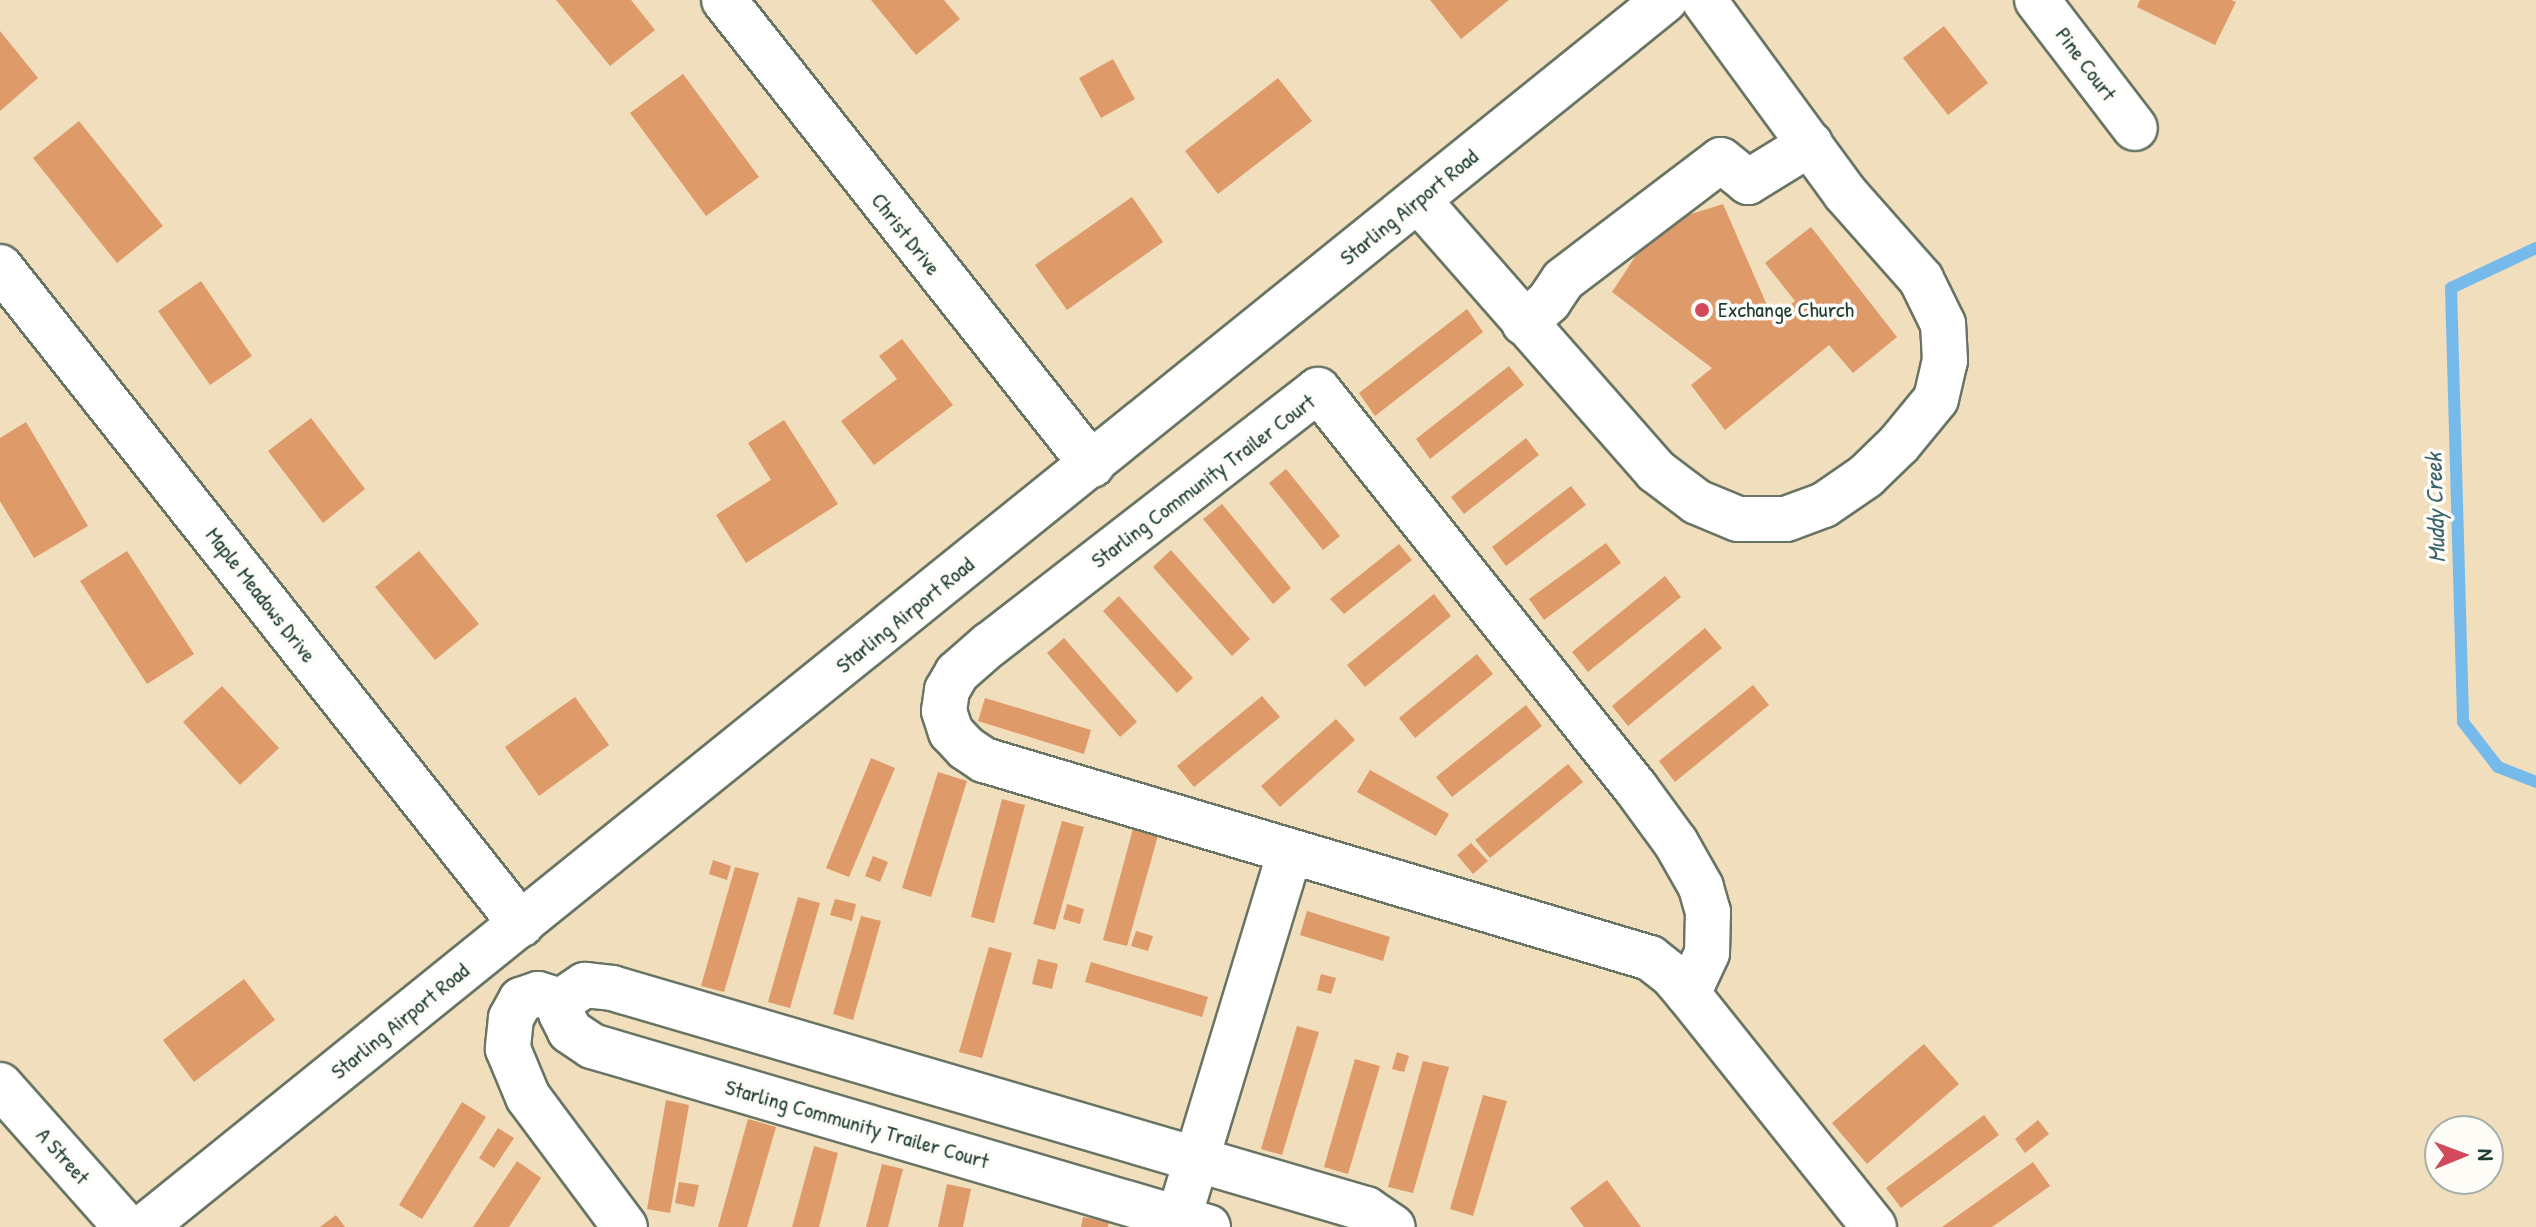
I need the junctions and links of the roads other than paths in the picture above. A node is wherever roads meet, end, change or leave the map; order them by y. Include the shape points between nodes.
1 (724, 0) edge
2 (1665, 0) edge
3 (1704, 0) edge
4 (2037, 0) edge
5 (2135, 128) dead end
6 (1810, 144) junction
7 (1418, 200) junction
8 (0, 267) edge
9 (1524, 323) junction
10 (1092, 465) junction
11 (1290, 852) junction
12 (521, 924) junction
13 (484, 954) junction
14 (1688, 994) junction
15 (541, 1001) junction
16 (0, 1085) edge
17 (1197, 1159) junction
18 (1188, 1224) edge
19 (126, 1227) edge
20 (144, 1227) edge
21 (625, 1227) edge
22 (1393, 1227) edge
23 (1874, 1227) edge

1 - 10 street, Christ Drive
2 - 7 street, Starling Airport Road
3 - 6 street
4 - 5 street, Pine Court
6 - 9 street via 1748,182 1721,160 1563,280
6 - 9 street via 1845,193 1921,279 1943,324 1945,361 1936,399 1899,444 1866,476 1824,505 1786,519 1738,519 1697,502 1656,471
7 - 9 street
7 - 10 street, Starling Airport Road
8 - 12 street, Maple Meadows Drive
10 - 12 street, Starling Airport Road
11 - 14 street, Starling Community Trailer Court via 1636,952 1662,966
11 - 14 street, Starling Community Trailer Court via 984,760 951,732 944,711 947,690 973,658 1318,390 1676,843 1701,887 1708,912 1707,953
11 - 17 street, Starling Community Trailer Court
12 - 13 street, Starling Airport Road
13 - 15 street, Starling Community Trailer Court
13 - 20 street, Starling Airport Road
14 - 23 street, Starling Community Trailer Court
15 - 17 street via 599,984
15 - 18 street, Starling Community Trailer Court via 561,1013 570,1031 592,1046
15 - 21 street via 508,1028 508,1049 549,1129
16 - 19 street, A Street
17 - 18 street, Starling Community Trailer Court
17 - 22 street via 1366,1209

